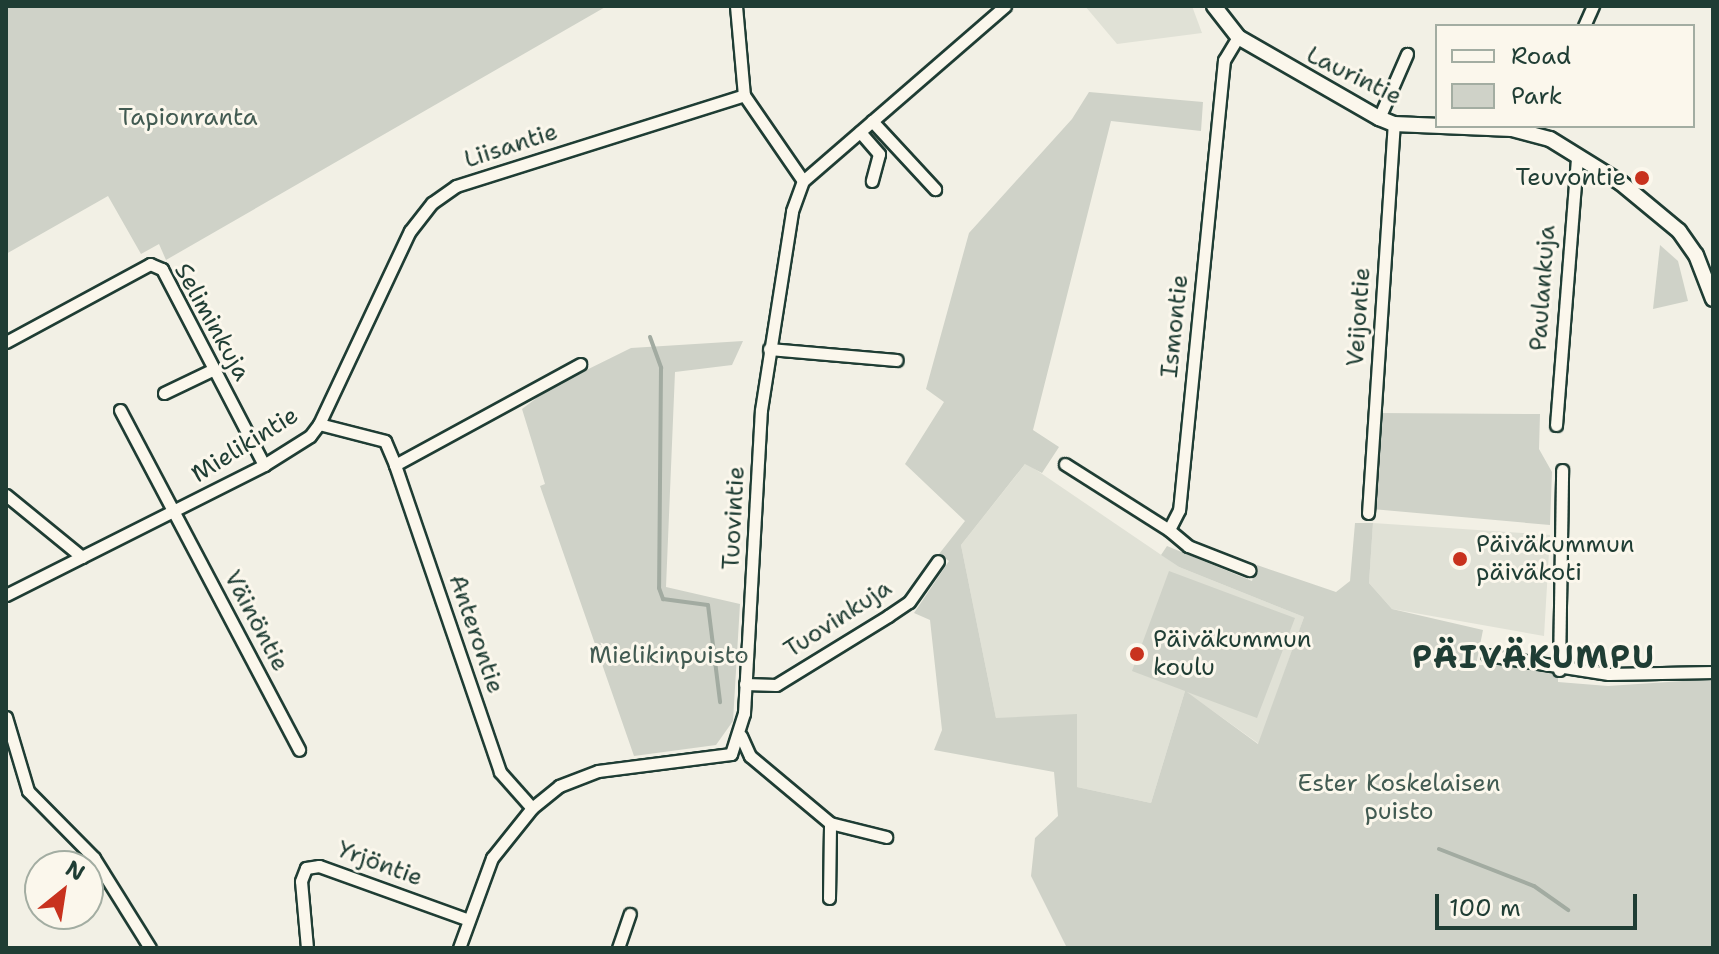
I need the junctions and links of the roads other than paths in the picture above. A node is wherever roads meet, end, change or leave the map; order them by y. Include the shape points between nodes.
1 (736, 6) edge
2 (1005, 6) edge
3 (1214, 6) edge
4 (1238, 37) junction
5 (1407, 54) dead end
6 (744, 95) junction
7 (1379, 118) junction
8 (872, 121) junction
9 (1394, 124) junction
10 (1435, 126) edge
11 (1488, 128) edge
12 (1540, 131) edge
13 (860, 132) junction
14 (1577, 156) junction
15 (803, 181) junction
16 (872, 181) dead end
17 (935, 189) dead end
18 (1708, 270) edge
19 (1713, 299) edge
20 (6, 342) edge
21 (769, 349) junction
22 (897, 360) dead end
23 (580, 364) dead end
24 (214, 369) junction
25 (164, 393) dead end
26 (120, 410) dead end
27 (319, 424) junction
28 (1556, 425) dead end
29 (1065, 464) dead end
30 (264, 465) junction
31 (395, 465) junction
32 (1562, 470) dead end
33 (6, 495) edge
34 (173, 513) junction
35 (1368, 513) dead end
36 (1169, 530) junction
37 (82, 557) junction
38 (938, 561) dead end
39 (1249, 570) dead end
40 (6, 595) edge
41 (1487, 655) dead end
42 (1559, 670) junction
43 (1713, 672) edge
44 (745, 684) junction
45 (6, 717) edge
46 (741, 736) junction
47 (299, 750) dead end
48 (532, 808) junction
49 (830, 823) junction
50 (886, 837) dead end
51 (829, 898) dead end
52 (630, 914) dead end
53 (469, 920) junction
54 (150, 948) edge
55 (307, 948) edge
56 (459, 948) edge
57 (618, 948) edge

1 - 6 street
2 - 8 street
3 - 4 street, Laurintie
4 - 7 street, Laurintie
4 - 36 street, Ismontie via 1224,60 1179,510
5 - 7 street
6 - 15 street
6 - 27 street, Liisantie via 456,186 432,203 410,231
7 - 9 street, Laurintie
8 - 13 street
8 - 17 street
9 - 10 street, Laurintie
9 - 35 street, Veijontie
11 - 12 street, Laurintie
12 - 14 street, Laurintie
13 - 15 street
13 - 16 street via 879,154
14 - 18 street, Laurintie via 1679,231
14 - 28 street, Paulankuja
15 - 21 street, Tuovintie via 792,211
18 - 19 street, Laurintie
20 - 24 street, Seliminkuja via 150,264 162,269
21 - 22 street
21 - 44 street, Tuovintie
23 - 31 street
24 - 25 street
24 - 30 street, Seliminkuja
26 - 34 street, Väinöntie
27 - 30 street, Mielikintie via 310,436
27 - 31 street, Mielikintie via 385,441
29 - 36 street
30 - 34 street, Mielikintie
31 - 48 street, Anterontie via 500,772
32 - 42 street
33 - 37 street
34 - 37 street, Mielikintie
34 - 47 street, Väinöntie
36 - 39 street via 1188,546
37 - 40 street, Mielikintie
38 - 44 street, Tuovinkuja via 909,602 888,616 776,685
41 - 42 street
42 - 43 street
44 - 46 street, Tuovintie
45 - 54 street via 28,791 94,858
46 - 48 street via 731,754 598,771 559,786
46 - 49 street via 750,756
48 - 53 street via 492,858
49 - 50 street
49 - 51 street
52 - 57 street
53 - 55 street, Yrjöntie via 319,866 306,868 301,881
53 - 56 street

